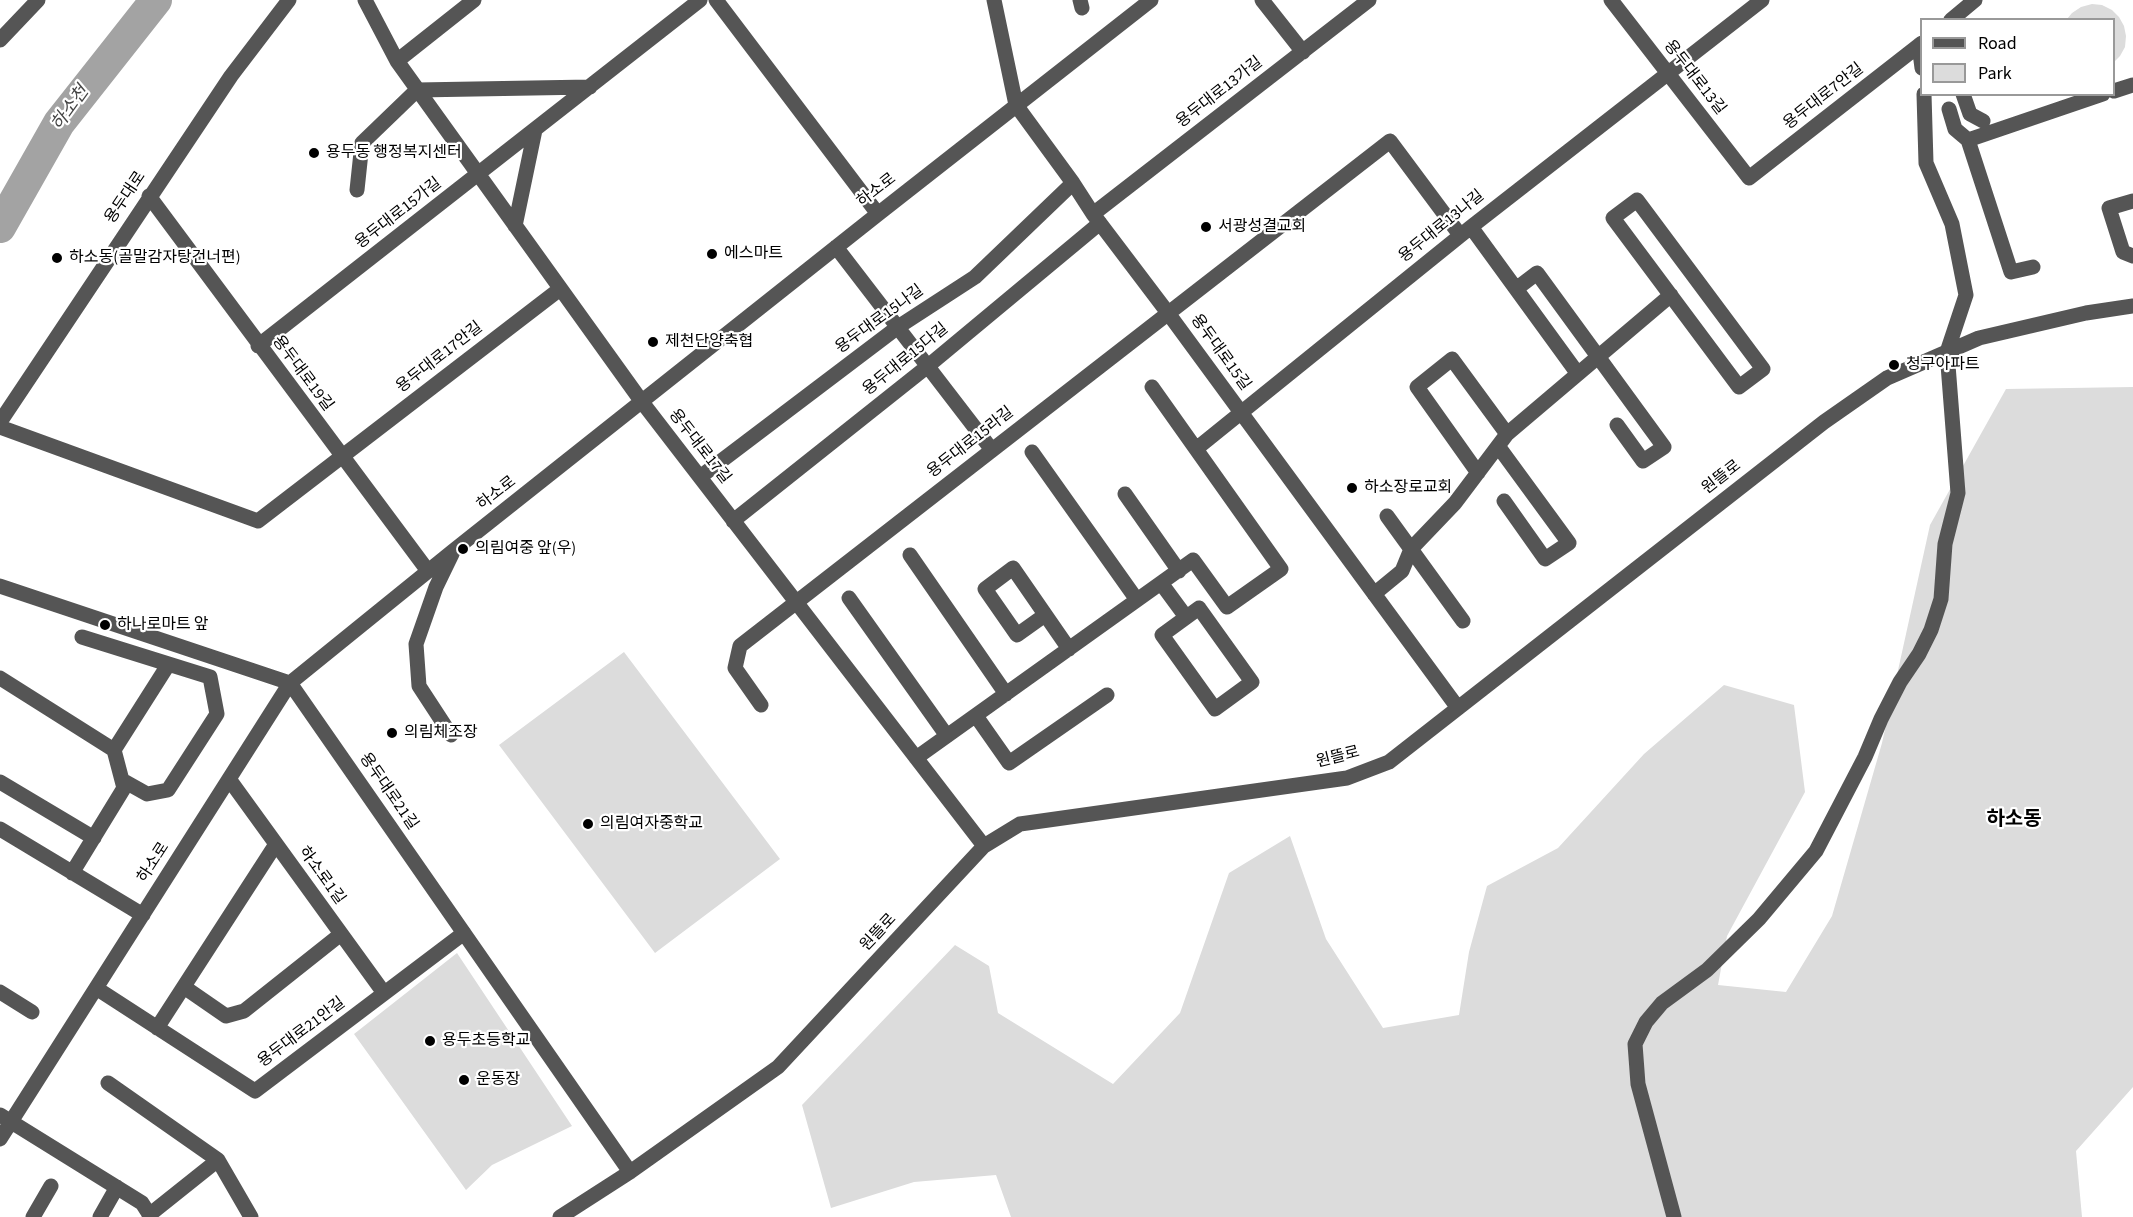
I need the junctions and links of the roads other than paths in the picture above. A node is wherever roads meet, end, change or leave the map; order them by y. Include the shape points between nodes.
1 (38, 0) edge
2 (289, 0) edge
3 (365, 0) edge
4 (474, 0) edge
5 (700, 0) edge
6 (716, 0) edge
7 (982, 0) edge
8 (1151, 0) edge
9 (1262, 0) edge
10 (1368, 0) edge
11 (1611, 0) edge
12 (1762, 0) edge
13 (1967, 3) edge
14 (995, 4) edge
15 (1953, 18) edge
16 (0, 40) edge
17 (1920, 44) edge
18 (1303, 52) junction
19 (397, 61) junction
20 (1669, 74) junction
21 (2133, 85) edge
22 (590, 87) junction
23 (417, 90) junction
24 (2115, 91) edge
25 (1924, 96) edge
26 (1964, 96) edge
27 (2097, 96) edge
28 (1016, 105) junction
29 (536, 130) junction
30 (1968, 140) junction
31 (478, 176) junction
32 (1749, 178) joint
33 (1073, 183) junction
34 (357, 190) dead end
35 (149, 196) junction
36 (2133, 201) edge
37 (878, 214) junction
38 (1096, 219) junction
39 (515, 226) junction
40 (1466, 231) junction
41 (836, 247) junction
42 (2133, 256) edge
43 (2033, 267) dead end
44 (560, 288) junction
45 (1516, 289) junction
46 (1671, 295) junction
47 (2133, 306) edge
48 (1168, 313) junction
49 (898, 327) junction
50 (258, 346) junction
51 (1947, 352) junction
52 (1598, 357) junction
53 (928, 366) junction
54 (1578, 374) junction
55 (1152, 387) dead end
56 (642, 402) junction
57 (1242, 412) junction
58 (0, 422) edge
59 (1617, 425) dead end
60 (0, 427) edge
61 (1502, 440) junction
62 (1196, 449) junction
63 (992, 450) junction
64 (1032, 452) dead end
65 (342, 457) junction
66 (1478, 472) junction
67 (700, 477) junction
68 (1125, 494) dead end
69 (1504, 501) dead end
70 (1387, 516) dead end
71 (733, 520) junction
72 (1411, 549) junction
73 (453, 551) junction
74 (910, 555) dead end
75 (428, 571) junction
76 (1179, 571) junction
77 (1161, 583) junction
78 (0, 586) edge
79 (1374, 594) junction
80 (849, 598) dead end
81 (1137, 600) junction
82 (797, 602) junction
83 (1045, 615) dead end
84 (1186, 617) junction
85 (1463, 621) dead end
86 (82, 636) dead end
87 (1069, 649) junction
88 (168, 665) junction
89 (0, 678) edge
90 (290, 683) junction
91 (1006, 694) junction
92 (1107, 695) dead end
93 (761, 705) dead end
94 (1458, 708) junction
95 (976, 716) junction
96 (451, 735) dead end
97 (947, 736) junction
98 (114, 750) junction
99 (916, 758) junction
100 (229, 779) junction
101 (122, 780) junction
102 (0, 782) edge
103 (0, 829) edge
104 (94, 838) junction
105 (276, 844) junction
106 (984, 846) junction
107 (72, 873) junction
108 (142, 915) junction
109 (464, 933) junction
110 (341, 934) junction
111 (184, 987) junction
112 (96, 988) junction
113 (0, 992) edge
114 (384, 993) junction
115 (32, 1012) dead end
116 (157, 1028) junction
117 (108, 1083) dead end
118 (5, 1118) edge
119 (0, 1139) edge
120 (218, 1160) junction
121 (630, 1172) junction
122 (51, 1186) dead end
123 (117, 1187) junction
124 (150, 1216) edge
125 (33, 1217) edge
126 (100, 1217) edge
127 (251, 1217) edge
128 (560, 1217) edge
129 (1674, 1217) edge

1 - 16 street
2 - 35 street, 용두대로 via 231,76
3 - 19 street, 용두대로17길
4 - 19 street
5 - 22 street, 용두대로15가길
6 - 37 street
7 - 14 street
8 - 28 street, 하소로
9 - 18 street
10 - 18 street, 용두대로13가길
11 - 20 street, 용두대로13길
12 - 20 street, 용두대로13나길
13 - 15 street
14 - 28 street, 용두대로15길
17 - 32 street, 용두대로7안길
18 - 38 street, 용두대로13가길
19 - 23 street, 용두대로17길
20 - 32 street, 용두대로13길
20 - 40 street, 용두대로13나길
21 - 24 street
22 - 23 street
22 - 29 street, 용두대로15가길
23 - 31 street, 용두대로17길
23 - 34 street via 362,143
25 - 51 street via 1926,163 1952,224 1966,295
26 - 30 street via 1976,118 1951,115 1955,129
27 - 30 street
28 - 33 street, 용두대로15길
28 - 37 street, 하소로
29 - 31 street, 용두대로15가길
29 - 39 street
30 - 43 street via 2011,272
31 - 39 street, 용두대로17길
31 - 50 street, 용두대로15가길
33 - 38 street, 용두대로15길
33 - 49 street, 용두대로15나길 via 975,277
35 - 50 street, 용두대로19길
35 - 58 street, 용두대로
36 - 42 street via 2109,208 2123,252
37 - 41 street, 하소로
38 - 48 street, 용두대로15길
38 - 53 street, 용두대로15다길
39 - 44 street, 용두대로17길
40 - 45 street
40 - 48 street, 용두대로15라길 via 1390,141
40 - 57 street, 용두대로13나길
41 - 49 street
41 - 56 street, 하소로
44 - 56 street, 용두대로17길
44 - 65 street, 용두대로17안길
45 - 52 street via 1538,273
45 - 54 street
46 - 46 street via 1613,218 1637,200 1763,369 1739,387
46 - 52 street
47 - 51 street, 원뜰로 via 1979,338
48 - 57 street, 용두대로15길
48 - 63 street, 용두대로15라길
49 - 53 street
49 - 67 street, 용두대로15나길
50 - 65 street, 용두대로19길
51 - 94 street, 원뜰로 via 1887,378 1824,422
51 - 129 street via 1958,493 1945,544 1941,599 1931,630 1881,718 1816,851 1758,919 1707,970 1662,1003 1635,1044 1638,1084
52 - 54 street
52 - 59 street via 1664,447 1643,461
53 - 63 street
53 - 71 street, 용두대로15다길
54 - 61 street
55 - 62 street
56 - 67 street, 용두대로17길
56 - 73 street, 하소로
57 - 62 street, 용두대로13나길
57 - 79 street, 용두대로15길
60 - 65 street, 용두대로17안길 via 258,521
61 - 66 street
61 - 66 street via 1452,359 1416,387
61 - 69 street via 1569,543 1545,559
62 - 76 street via 1281,569 1227,607 1193,560
63 - 82 street, 용두대로15라길
64 - 81 street
65 - 75 street, 용두대로19길
66 - 72 street
67 - 71 street, 용두대로17길
68 - 76 street
70 - 72 street
71 - 82 street, 용두대로17길
72 - 79 street via 1402,571
72 - 85 street
73 - 75 street, 하소로
73 - 96 street via 416,644 418,686
74 - 91 street
75 - 90 street, 하소로
76 - 77 street
77 - 81 street
77 - 84 street
78 - 90 street
79 - 94 street, 용두대로15길
80 - 97 street
81 - 87 street
82 - 93 street, 용두대로15라길 via 740,646 735,668
82 - 99 street, 용두대로17길
83 - 87 street
84 - 84 street via 1162,634 1215,709 1252,682 1199,608
86 - 88 street
87 - 91 street
88 - 98 street
88 - 101 street via 210,677 217,714 168,790 147,795
89 - 98 street
90 - 100 street, 하소로
90 - 109 street, 용두대로21길
91 - 95 street
92 - 95 street via 1009,763
94 - 106 street, 원뜰로 via 1389,762 1347,778 1020,824
95 - 97 street
97 - 99 street
98 - 101 street
99 - 106 street, 용두대로17길
100 - 105 street, 하소로1길
100 - 108 street, 하소로
101 - 104 street via 124,788
102 - 104 street
103 - 107 street
104 - 107 street
105 - 110 street, 하소로1길
105 - 111 street
106 - 121 street, 원뜰로 via 778,1066
107 - 108 street
108 - 112 street, 하소로
109 - 114 street, 용두대로21안길
109 - 121 street, 용두대로21길
110 - 111 street via 244,1011 226,1016
110 - 114 street, 하소로1길
111 - 116 street
112 - 116 street, 용두대로21안길
112 - 118 street, 하소로
113 - 115 street
114 - 116 street, 용두대로21안길 via 255,1091
117 - 120 street
118 - 119 street, 하소로
118 - 123 street
120 - 124 street
120 - 127 street
121 - 128 street, 원뜰로
122 - 125 street
123 - 124 street via 142,1203
123 - 126 street

